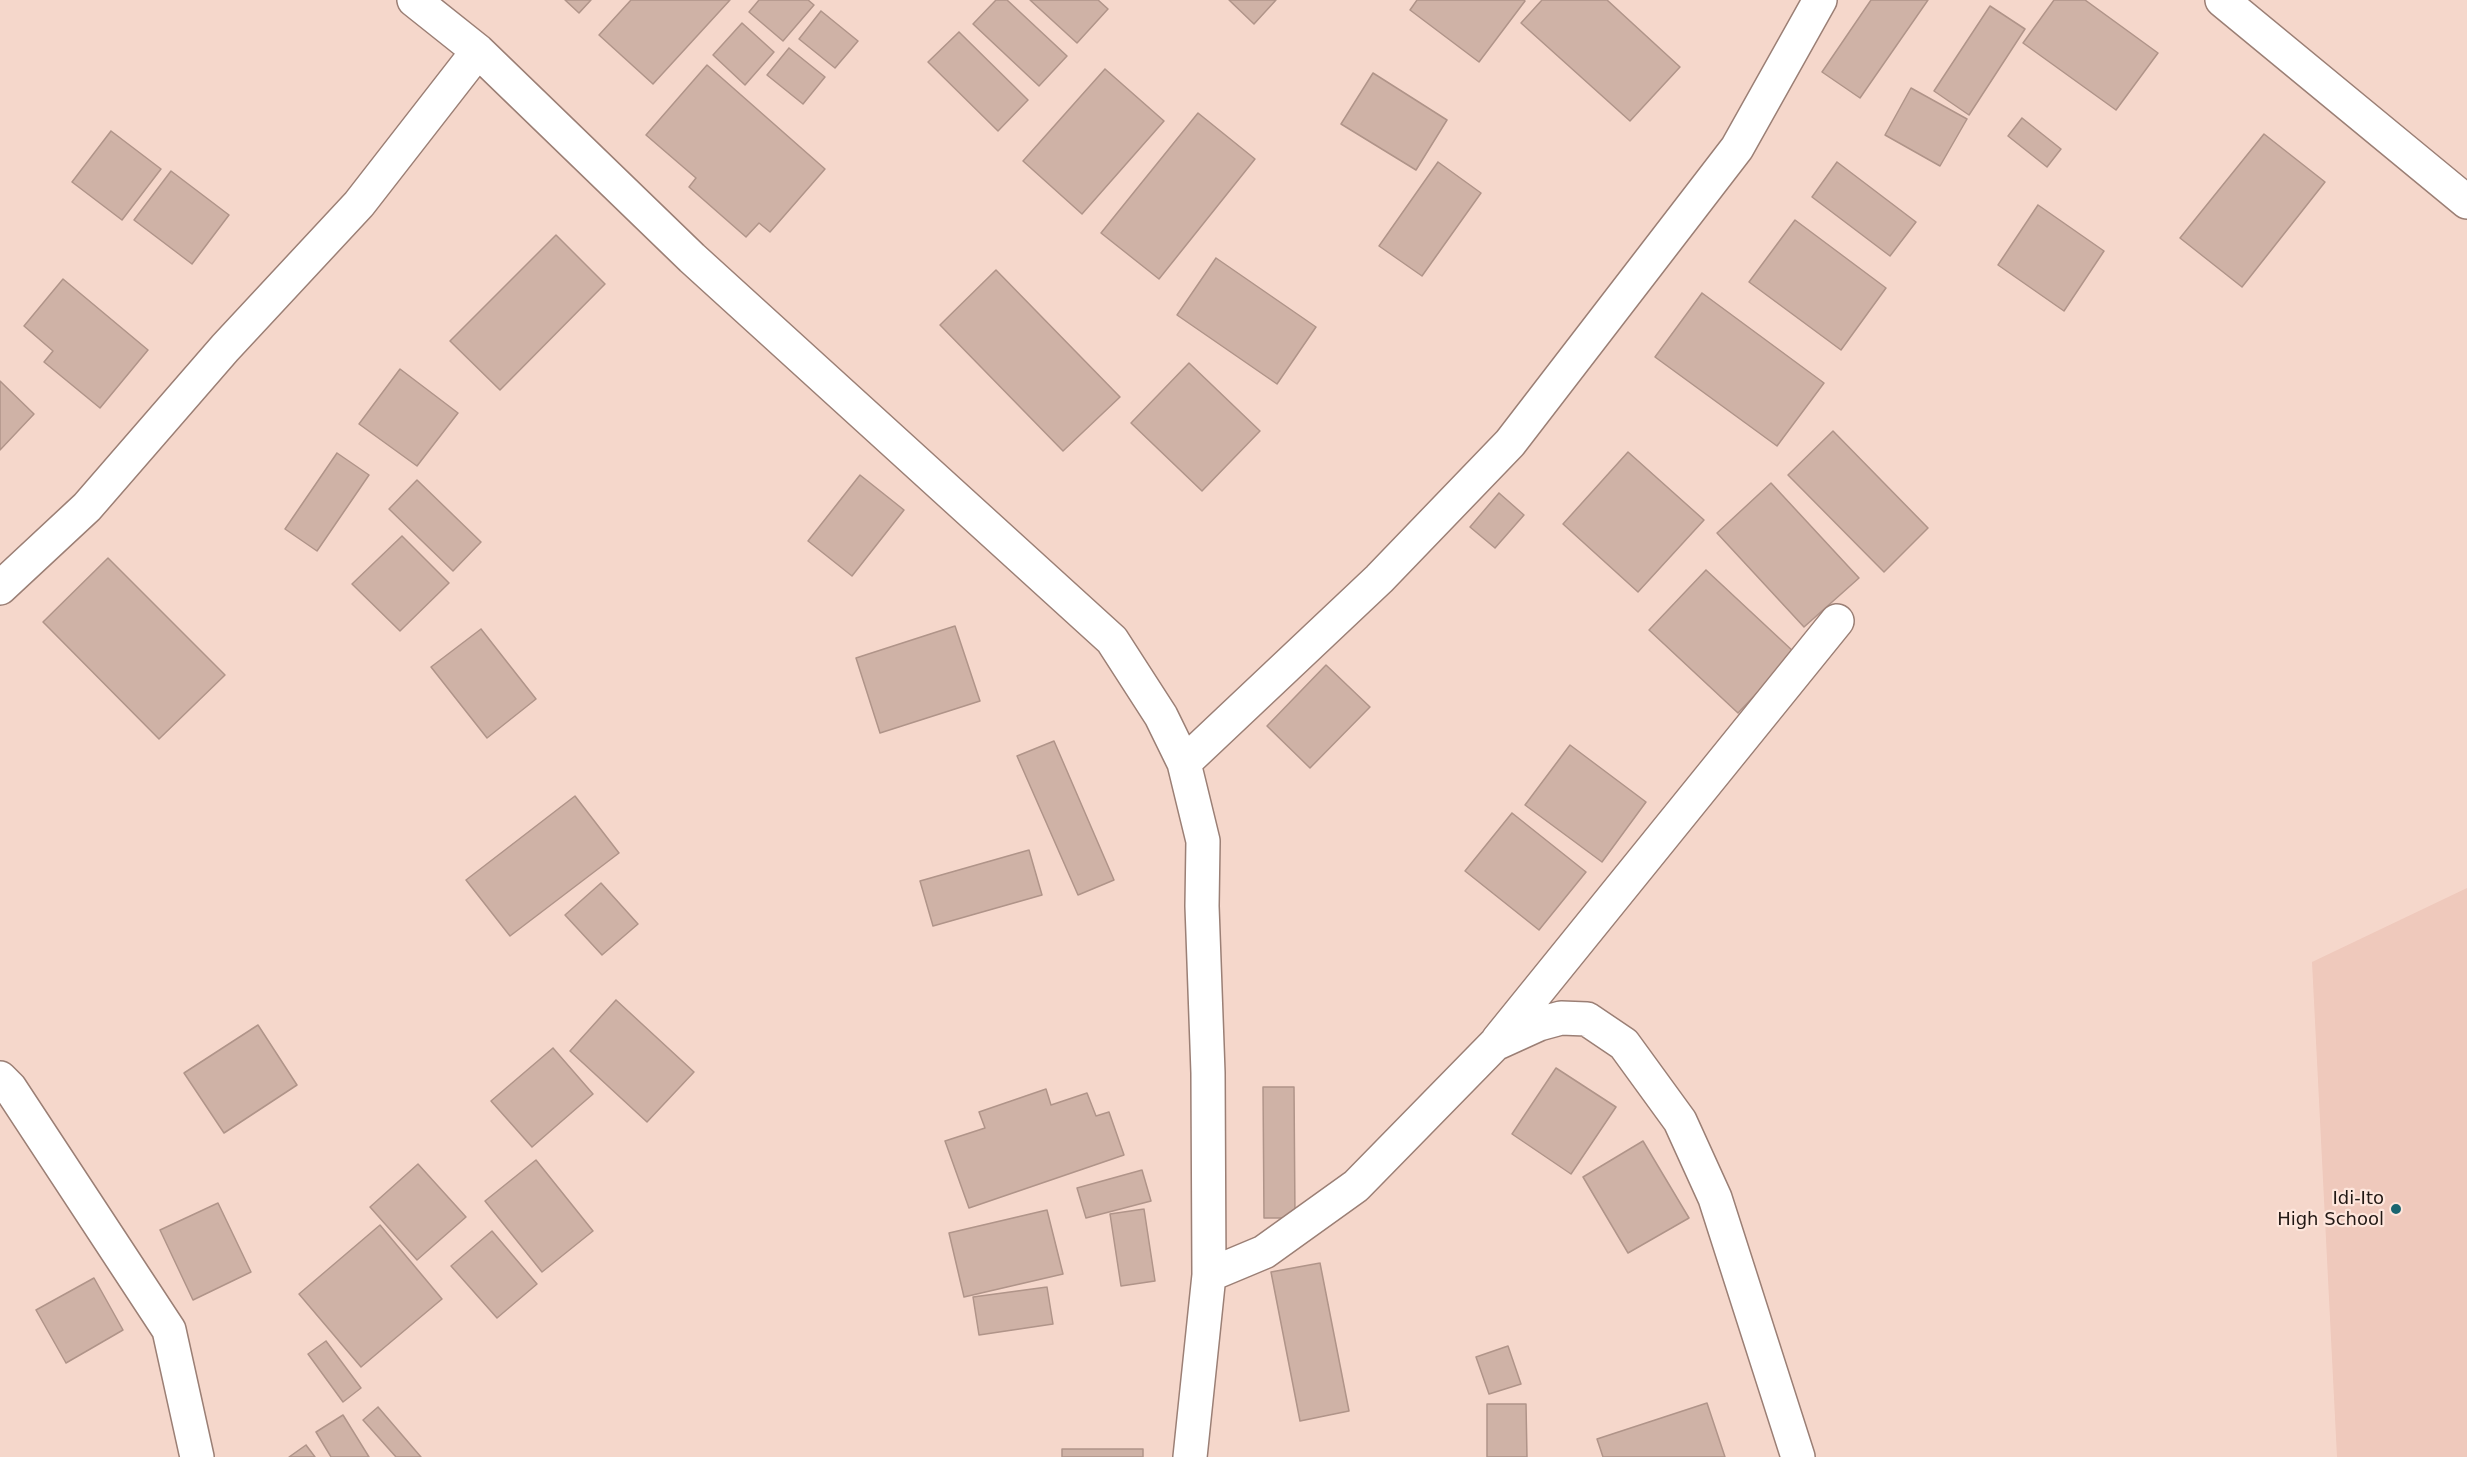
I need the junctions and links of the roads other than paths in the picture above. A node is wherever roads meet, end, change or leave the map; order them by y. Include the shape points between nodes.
1 (414, 0) edge
2 (1820, 0) edge
3 (2222, 0) edge
4 (478, 51) junction
5 (2467, 202) edge
6 (0, 588) edge
7 (1837, 621) dead end
8 (1184, 763) junction
9 (1495, 1044) junction
10 (0, 1078) edge
11 (1209, 1275) junction
12 (197, 1457) edge
13 (1190, 1457) edge
14 (1798, 1457) edge

1 - 4 street
2 - 8 street via 1737,148 1510,443 1380,579
3 - 5 street
4 - 6 street via 360,204 225,348 87,507
4 - 8 street via 692,258 1113,640 1161,716
7 - 9 street
8 - 11 street via 1203,842
9 - 11 street via 1356,1186 1264,1252
9 - 14 street via 1561,1018 1587,1019 1624,1044 1646,1072 1680,1121 1715,1198
10 - 12 street via 169,1330
11 - 13 street

